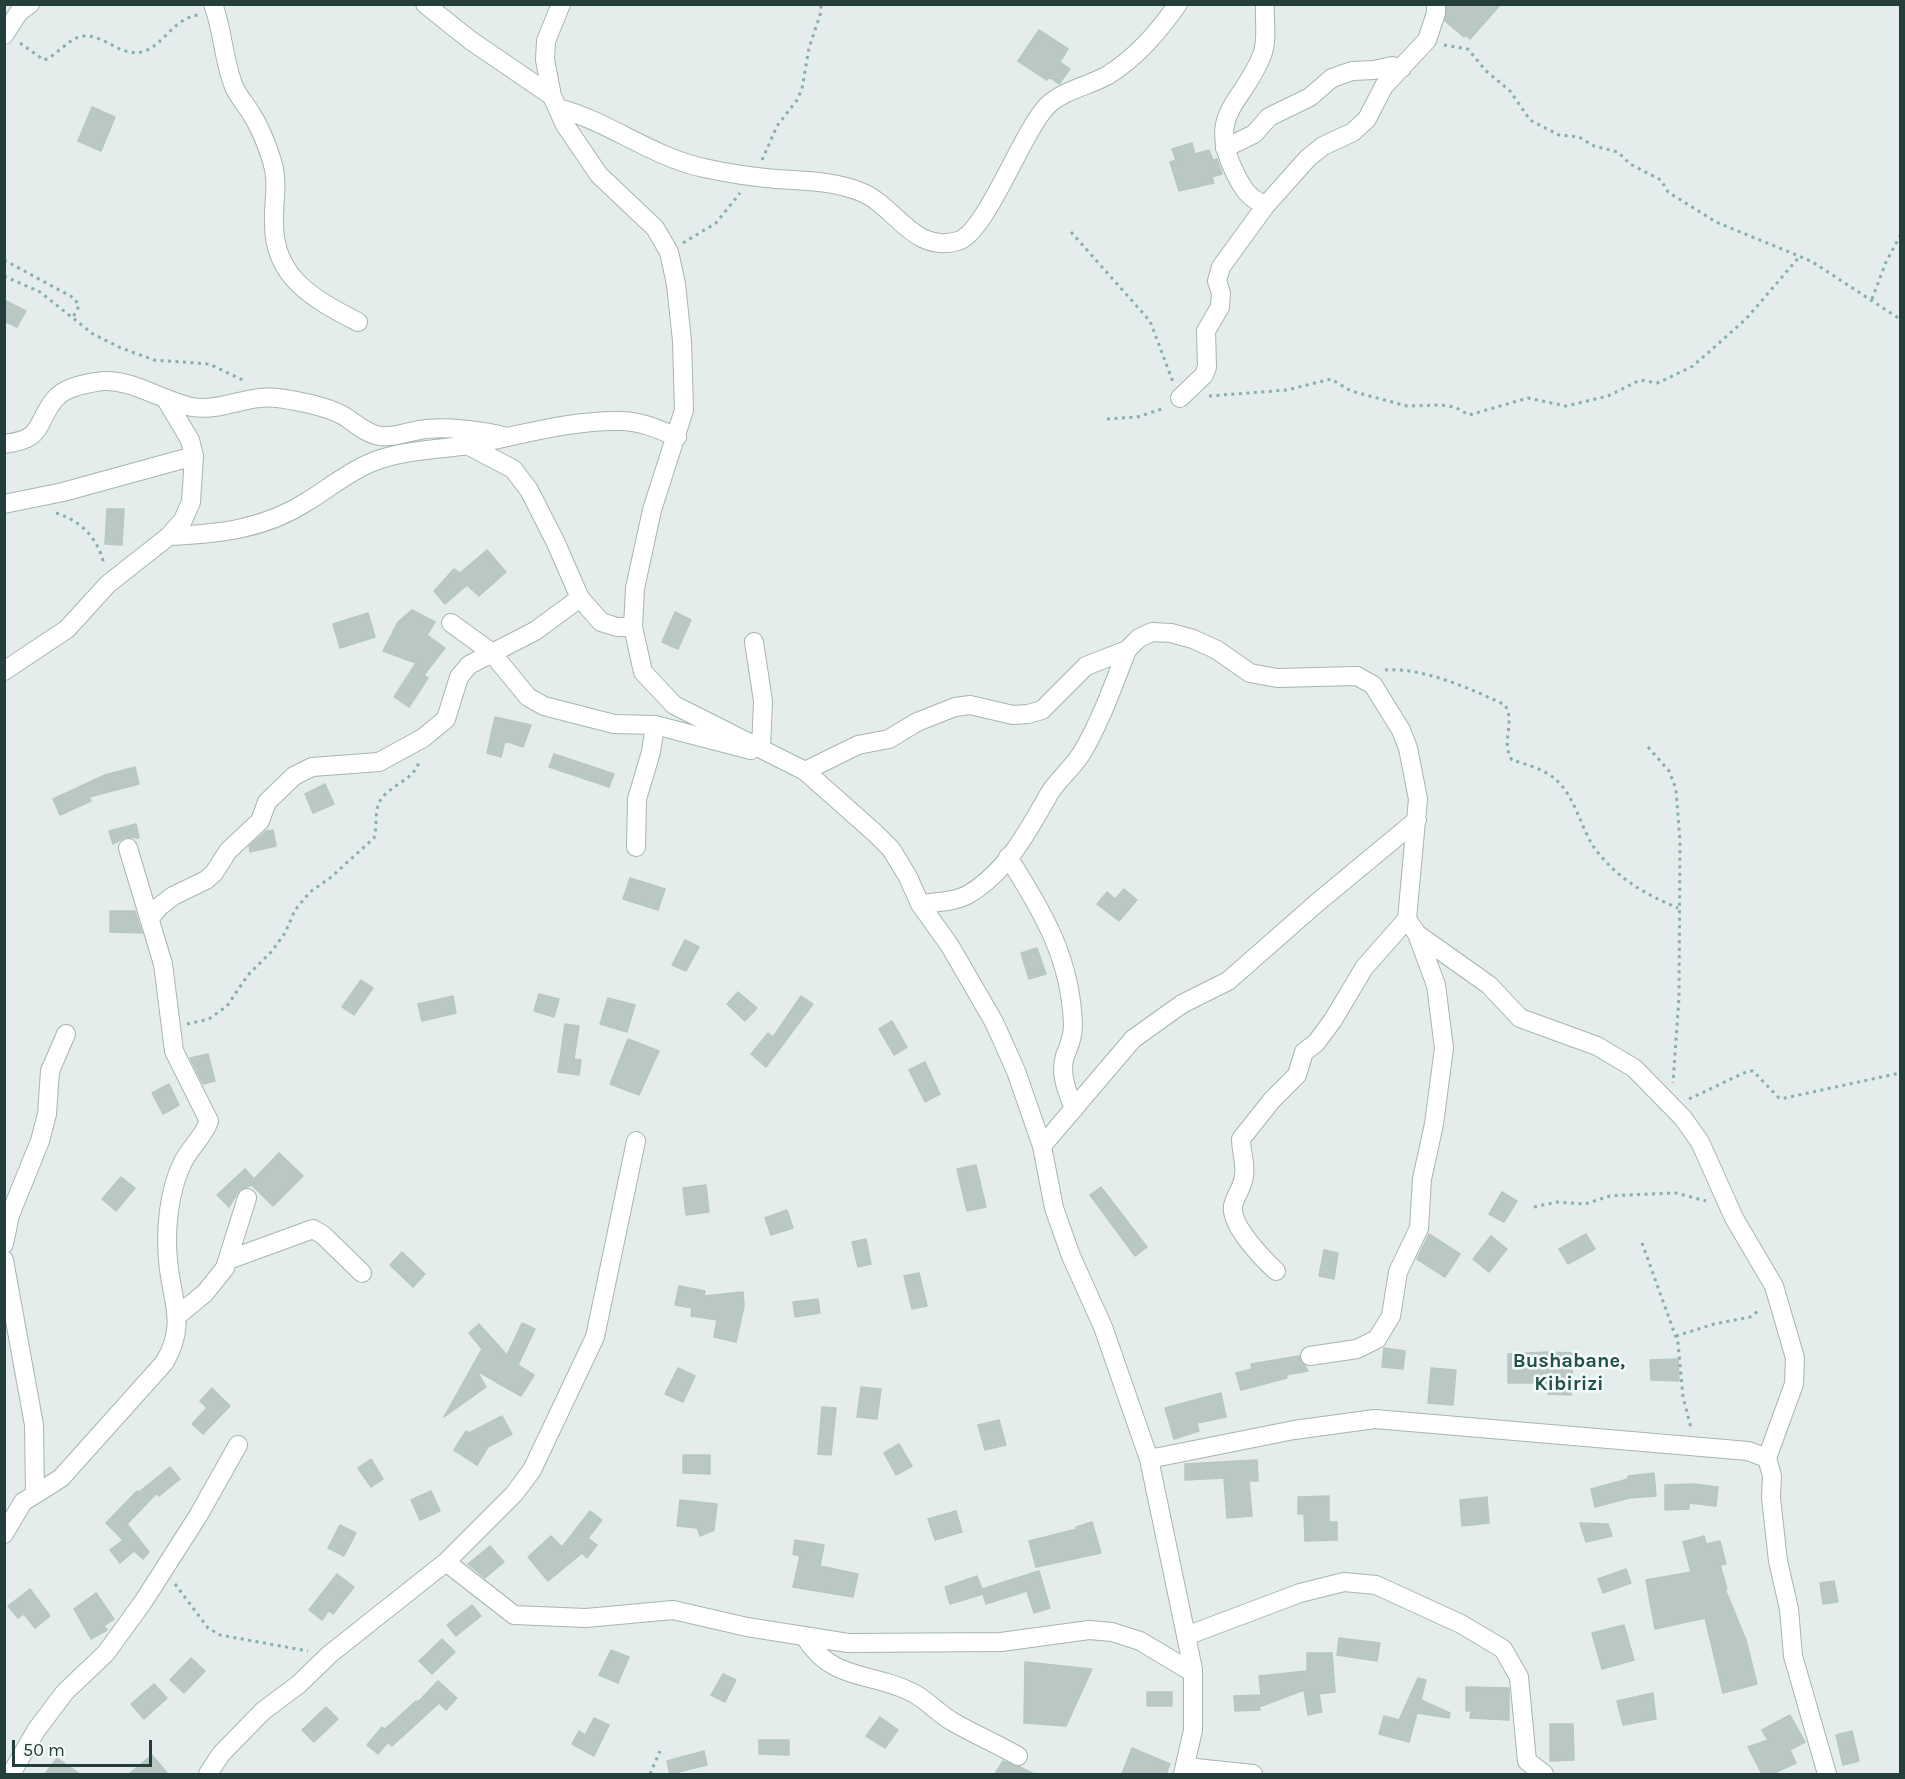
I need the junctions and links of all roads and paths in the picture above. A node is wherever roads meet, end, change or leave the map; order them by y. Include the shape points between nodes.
1 (425, 4) edge
2 (561, 4) edge
3 (820, 4) edge
4 (1178, 4) edge
5 (1265, 4) edge
6 (1436, 4) edge
7 (18, 7) edge
8 (215, 9) edge
9 (5, 34) edge
10 (1427, 40) junction
11 (1402, 68) junction
12 (555, 102) junction
13 (1225, 148) junction
14 (754, 176) junction
15 (1266, 206) junction
16 (1071, 232) dead end
17 (1900, 236) edge
18 (669, 252) junction
19 (1800, 256) junction
20 (4, 260) edge
21 (4, 276) edge
22 (1872, 299) junction
23 (72, 319) junction
24 (1900, 319) edge
25 (358, 322) dead end
26 (1204, 396) dead end
27 (165, 398) junction
28 (271, 398) junction
29 (1180, 398) junction
30 (1107, 419) dead end
31 (506, 436) junction
32 (677, 436) junction
33 (4, 444) edge
34 (467, 445) junction
35 (194, 456) junction
36 (4, 504) edge
37 (47, 511) dead end
38 (169, 536) junction
39 (108, 584) junction
40 (580, 598) junction
41 (451, 623) dead end
42 (633, 627) junction
43 (754, 642) dead end
44 (1126, 650) junction
45 (491, 652) junction
46 (4, 671) edge
47 (1356, 676) junction
48 (655, 725) junction
49 (423, 738) junction
50 (1648, 747) dead end
51 (768, 751) junction
52 (805, 771) junction
53 (1418, 820) junction
54 (636, 847) dead end
55 (128, 848) dead end
56 (1008, 857) junction
57 (920, 904) junction
58 (1678, 908) junction
59 (150, 918) junction
60 (1412, 927) junction
61 (171, 1024) junction
62 (66, 1034) dead end
63 (1900, 1073) edge
64 (1672, 1107) junction
65 (1074, 1109) junction
66 (636, 1141) dead end
67 (1042, 1146) junction
68 (247, 1198) dead end
69 (1534, 1207) dead end
70 (1730, 1210) junction
71 (1642, 1243) dead end
72 (4, 1244) edge
73 (4, 1260) edge
74 (228, 1260) junction
75 (1276, 1271) dead end
76 (362, 1274) dead end
77 (1779, 1300) junction
78 (177, 1316) junction
79 (1676, 1336) junction
80 (1310, 1356) dead end
81 (238, 1445) dead end
82 (1697, 1447) junction
83 (1767, 1458) junction
84 (1149, 1459) junction
85 (35, 1493) junction
86 (4, 1534) edge
87 (446, 1562) junction
88 (166, 1567) junction
89 (1186, 1636) junction
90 (805, 1637) junction
91 (330, 1654) junction
92 (1192, 1672) junction
93 (660, 1751) dead end
94 (1018, 1756) dead end
95 (1523, 1768) edge
96 (1184, 1771) edge
97 (1232, 1773) edge
98 (11, 1774) edge
99 (208, 1774) edge
100 (650, 1774) edge
101 (1253, 1774) edge
102 (1544, 1774) edge
103 (1827, 1774) edge

1 - 12 street
2 - 12 street via 546,41 545,60
3 - 14 path via 802,89 777,126
4 - 14 street via 1132,58 1049,105 975,229 959,241 934,242 909,231 864,193 838,183
5 - 13 street via 1262,56 1229,108 1224,125
6 - 10 street
7 - 9 street
8 - 9 path via 180,22 148,50 135,54 81,36 44,60
8 - 25 street via 226,68 236,93 259,127 273,164 273,225 278,249 292,280 316,300
10 - 11 street
10 - 19 path via 1468,49 1510,91 1530,120 1559,135 1579,137 1594,146 1613,149 1630,164 1661,180 1668,192 1716,222
11 - 13 street via 1352,71 1332,78 1310,97 1269,117 1254,134
11 - 15 street via 1384,86 1362,125 1315,151
12 - 14 street via 667,157
12 - 18 street via 599,175 655,228
13 - 15 street via 1243,190
14 - 18 path via 716,224
15 - 29 street via 1221,267 1216,281 1221,293 1220,307 1206,331 1207,367
16 - 29 path via 1150,321
17 - 22 path
18 - 32 street via 682,341 684,410
19 - 22 path
19 - 26 path via 1746,319 1693,366 1657,384 1640,380 1590,401 1566,406 1528,398 1469,415 1455,407 1407,406 1351,391 1331,379 1287,390
20 - 23 path via 76,300 79,306
21 - 23 path via 40,292
22 - 24 path
23 - 28 path via 112,343 154,360 195,362 234,374
27 - 28 street via 196,408
27 - 33 street via 122,383 87,383 56,397 37,432 23,442
27 - 35 street via 190,440
28 - 31 street via 342,415 378,436 438,429 486,430
29 - 30 path via 1182,402 1137,417
31 - 32 street via 621,420 645,423
31 - 34 street
32 - 42 street via 640,559
34 - 38 street via 414,451 372,462 342,477 309,501 262,524 223,533
34 - 40 street via 513,469 529,490
35 - 36 street
35 - 38 street via 191,502 183,520
37 - 39 path via 73,518 85,529 100,548
38 - 39 street
39 - 46 street via 67,629
40 - 42 street via 601,622
40 - 45 street via 535,631
41 - 45 street
42 - 51 street via 643,672 674,705
43 - 51 street
44 - 47 street via 1138,638 1152,632 1171,633 1217,650 1250,673 1277,678
44 - 52 street via 1086,666 1042,710 1012,715 970,705 955,707 916,722 889,739 858,745
44 - 56 street via 1082,753 1051,791
45 - 48 street via 528,697 544,706 614,724
45 - 49 street via 469,665 459,677 446,719
47 - 53 street via 1373,685 1401,730 1418,799
47 - 58 path via 1388,670 1412,673 1458,684 1505,705 1510,718 1506,746 1512,760 1554,777 1594,846 1618,873 1644,894
48 - 51 street via 728,746
48 - 54 street via 637,799
49 - 59 street via 379,762 303,770 267,802 260,821 228,851 214,873 173,896
49 - 61 path via 417,767 378,806 374,838 303,901 272,951 248,975 227,1006 195,1024
50 - 58 path via 1675,780 1680,842
51 - 52 street
52 - 57 street via 891,849
53 - 60 street
53 - 65 street via 1228,981 1182,1004 1133,1040
55 - 59 street
56 - 57 street via 968,895
56 - 65 street via 1056,940 1073,1028 1063,1073
57 - 67 street via 950,946 994,1022
58 - 64 path
59 - 61 street via 164,964
60 - 64 street via 1489,985 1520,1018 1597,1046 1634,1068
60 - 75 street via 1364,968 1333,1020 1304,1052 1297,1075 1241,1139 1245,1173 1242,1190 1233,1205 1233,1217
60 - 80 street via 1436,985 1444,1048 1422,1179 1419,1228 1398,1272 1391,1316 1377,1340 1357,1349
61 - 78 street via 174,1051 209,1121 182,1163 168,1226 168,1260
62 - 72 street via 51,1071 40,1142 10,1215
63 - 64 path via 1779,1098 1754,1071 1748,1071
64 - 70 street via 1700,1142
65 - 67 street
66 - 87 street via 595,1337 532,1470 514,1494
67 - 84 street via 1053,1208 1103,1327
68 - 74 street
69 - 70 path via 1557,1202 1586,1204 1610,1196 1676,1193
70 - 77 street
71 - 79 path
73 - 85 street via 34,1425
74 - 76 street via 313,1229
74 - 78 street via 206,1293
77 - 79 path via 1750,1317
77 - 83 street via 1796,1372
78 - 85 street via 174,1347 164,1363 61,1478
79 - 82 path via 1683,1397
81 - 88 street
82 - 83 street via 1748,1451
82 - 84 street via 1374,1419
83 - 103 street via 1793,1656
84 - 89 street
85 - 86 street via 23,1502
87 - 90 street via 514,1615 586,1618 673,1610
87 - 91 street
88 - 91 path via 179,1592 208,1628 220,1635
88 - 98 street via 106,1653 65,1692 37,1729
89 - 92 street
89 - 95 street via 1300,1593 1344,1582 1376,1585 1461,1624 1503,1649 1519,1677
90 - 92 street via 891,1644 1001,1642 1089,1630 1112,1632 1140,1641
90 - 94 street via 816,1655 839,1670 875,1678 916,1695 952,1721
91 - 99 street via 237,1735
92 - 96 street via 1192,1730
93 - 100 path
95 - 102 street
96 - 97 street
97 - 101 street

